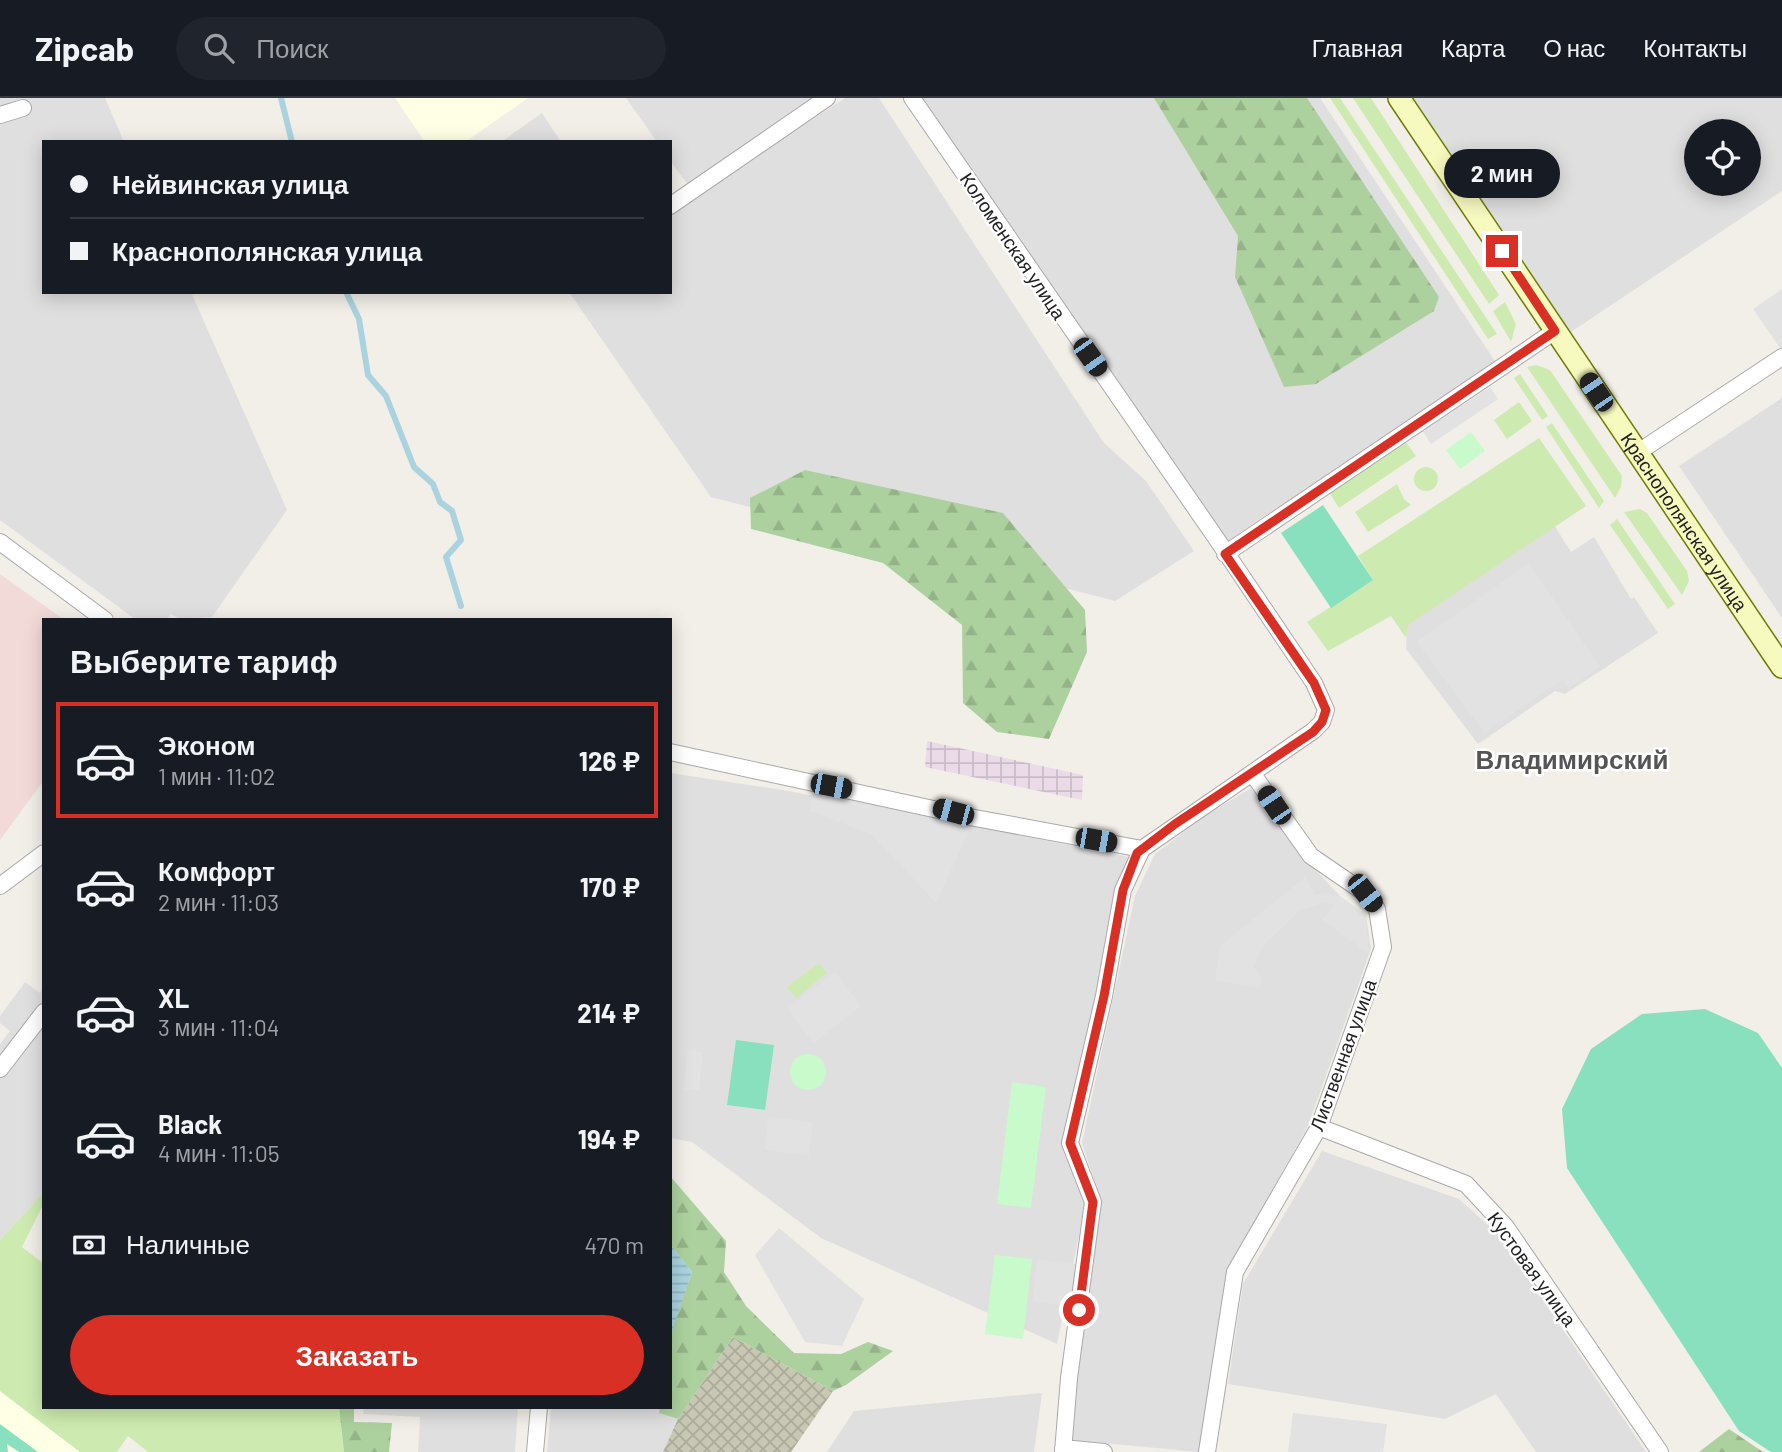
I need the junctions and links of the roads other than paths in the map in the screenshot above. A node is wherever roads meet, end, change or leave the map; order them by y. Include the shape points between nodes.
1 (827, 98) edge
2 (912, 98) edge
3 (1399, 98) edge
4 (23, 108) dead end
5 (0, 116) edge
6 (672, 205) edge
7 (1555, 331) junction
8 (1782, 357) edge
9 (1637, 453) junction
10 (0, 542) edge
11 (1225, 554) junction
12 (102, 618) edge
13 (1782, 667) edge
14 (672, 752) edge
15 (1252, 773) junction
16 (1142, 849) junction
17 (42, 854) edge
18 (0, 886) edge
19 (42, 1015) edge
20 (0, 1069) edge
21 (1320, 1127) junction
22 (539, 1409) edge
23 (1063, 1450) edge
24 (535, 1452) edge
25 (1104, 1452) edge
26 (1207, 1452) edge
27 (1660, 1452) edge

1 - 6 street
2 - 11 street, Коломенская улица
3 - 7 main road, Краснополянская улица
4 - 5 street
7 - 9 main road, Краснополянская улица
7 - 11 street
8 - 9 street
9 - 13 main road, Краснополянская улица
10 - 12 street
11 - 15 street, Коломенская улица via 1318,689 1326,710 1313,732
14 - 16 street
15 - 16 street
15 - 21 street, Лиственная улица via 1311,856 1365,893 1377,909 1383,947
16 - 23 street via 1123,890 1070,1143 1093,1202
17 - 18 street
19 - 20 street
21 - 26 street, Лиственная улица via 1235,1272
21 - 27 street, Кустовая улица via 1466,1184 1506,1227
22 - 24 street
23 - 25 street

